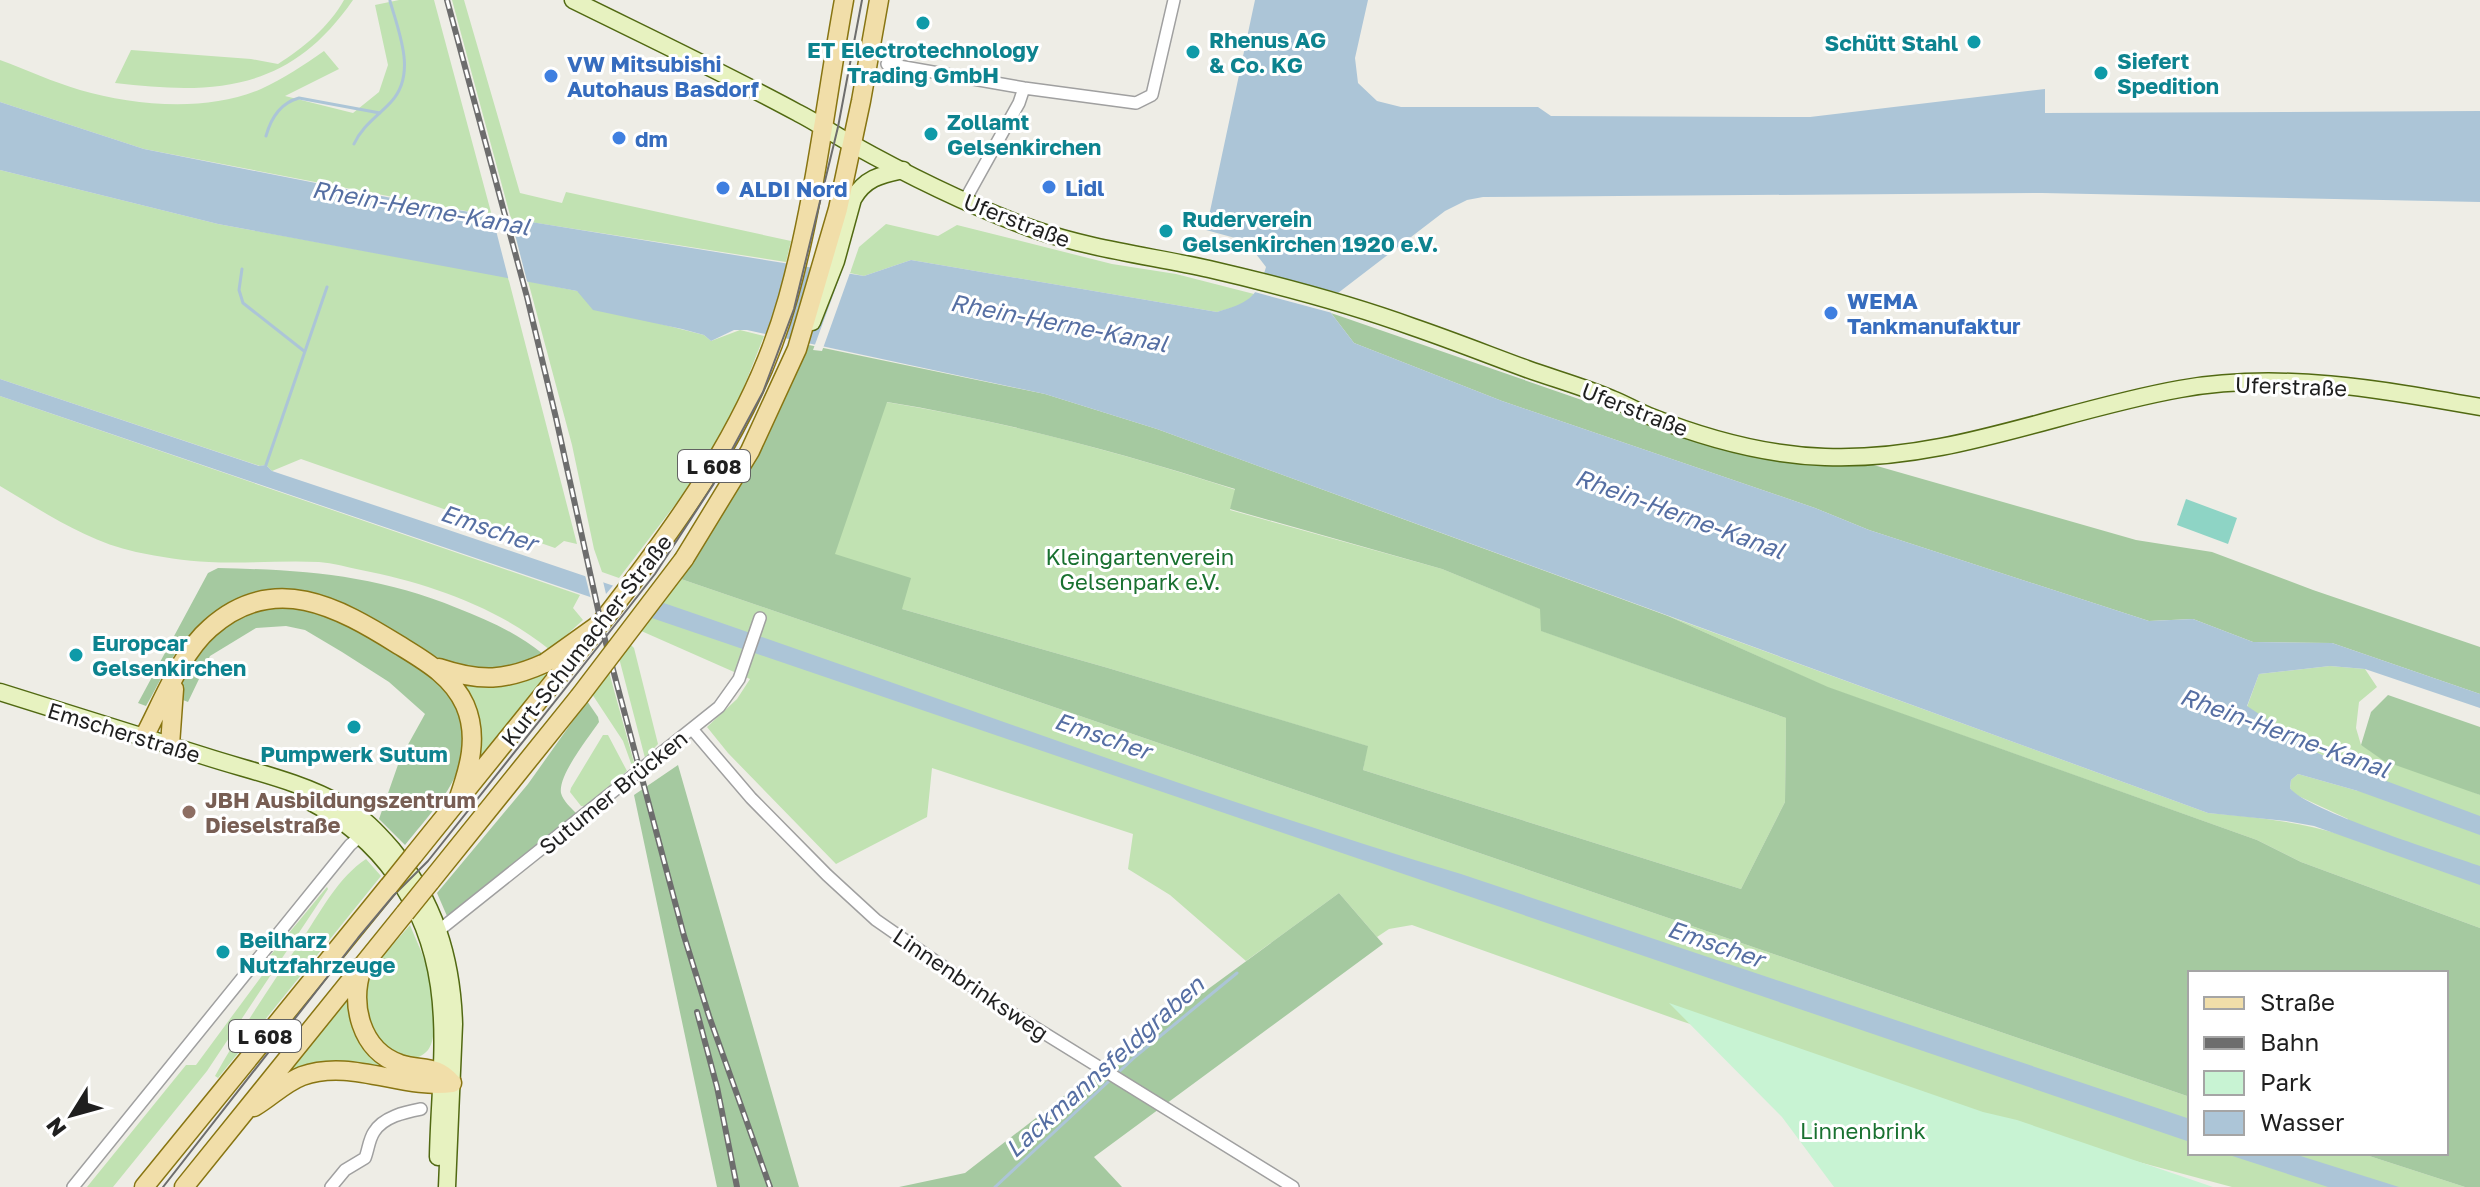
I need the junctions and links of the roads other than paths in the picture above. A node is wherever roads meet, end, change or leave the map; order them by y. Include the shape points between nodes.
1 (573, 0) edge
2 (844, 0) edge
3 (879, 0) edge
4 (1174, 0) edge
5 (887, 64) dead end
6 (1024, 88) junction
7 (824, 127) junction
8 (852, 145) junction
9 (903, 170) junction
10 (965, 200) junction
11 (831, 259) junction
12 (2480, 407) edge
13 (760, 618) dead end
14 (433, 666) junction
15 (552, 669) junction
16 (175, 679) junction
17 (0, 692) edge
18 (692, 729) junction
19 (144, 737) junction
20 (170, 745) junction
21 (458, 800) junction
22 (366, 831) junction
23 (432, 933) junction
24 (363, 964) junction
25 (445, 1079) junction
26 (421, 1109) dead end
27 (240, 1116) junction
28 (73, 1187) edge
29 (144, 1187) edge
30 (184, 1187) edge
31 (331, 1187) edge
32 (438, 1187) edge
33 (447, 1187) edge
34 (1293, 1187) edge

1 - 7 main road, Uferstraße
2 - 7 main road, Kurt-Schumacher-Straße / L 608
3 - 8 main road, Kurt-Schumacher-Straße / L 608
4 - 6 street via 1152,95 1136,103
5 - 6 street
6 - 10 street
7 - 8 main road, Uferstraße
7 - 15 main road, Kurt-Schumacher-Straße / L 608, bridge via 787,300 741,418 658,549 601,623
8 - 9 main road, Uferstraße
8 - 11 main road, Kurt-Schumacher-Straße / L 608
9 - 10 main road, Uferstraße
9 - 11 main road via 859,187
10 - 12 main road, Uferstraße via 1065,240 1252,280 1409,325 1695,433 1807,456 1864,457 1936,448 2211,384 2306,382
11 - 24 main road, Kurt-Schumacher-Straße / L 608, bridge via 750,451 684,559
13 - 18 street, Sutumer Brücken via 725,701
14 - 15 main road, L 608 via 490,679
14 - 16 main road, L 608 via 342,611 280,599 234,611 210,627
14 - 21 main road, L 608 via 465,704 472,726 472,757
15 - 21 main road, Kurt-Schumacher-Straße / L 608
16 - 19 main road, L 608
16 - 20 main road, L 608
17 - 19 main road, Emscherstraße
18 - 23 street, Sutumer Brücken
18 - 34 street, Linnenbrinksweg via 751,798 876,920 997,1004
19 - 20 main road, Emscherstraße
20 - 22 main road, Emscherstraße via 333,800 353,812
21 - 29 main road, Kurt-Schumacher-Straße / L 608, bridge
22 - 23 main road, Emscherstraße via 416,882 427,901
22 - 28 street
23 - 25 main road, Emscherstraße via 445,953 453,1001
24 - 25 main road via 357,1007 371,1043 403,1065
24 - 27 main road, Kurt-Schumacher-Straße / L 608
25 - 27 main road, L 608 via 314,1072 290,1081
25 - 32 main road
25 - 33 main road
26 - 31 street via 384,1123 374,1132 365,1158
27 - 30 main road, Kurt-Schumacher-Straße / L 608

